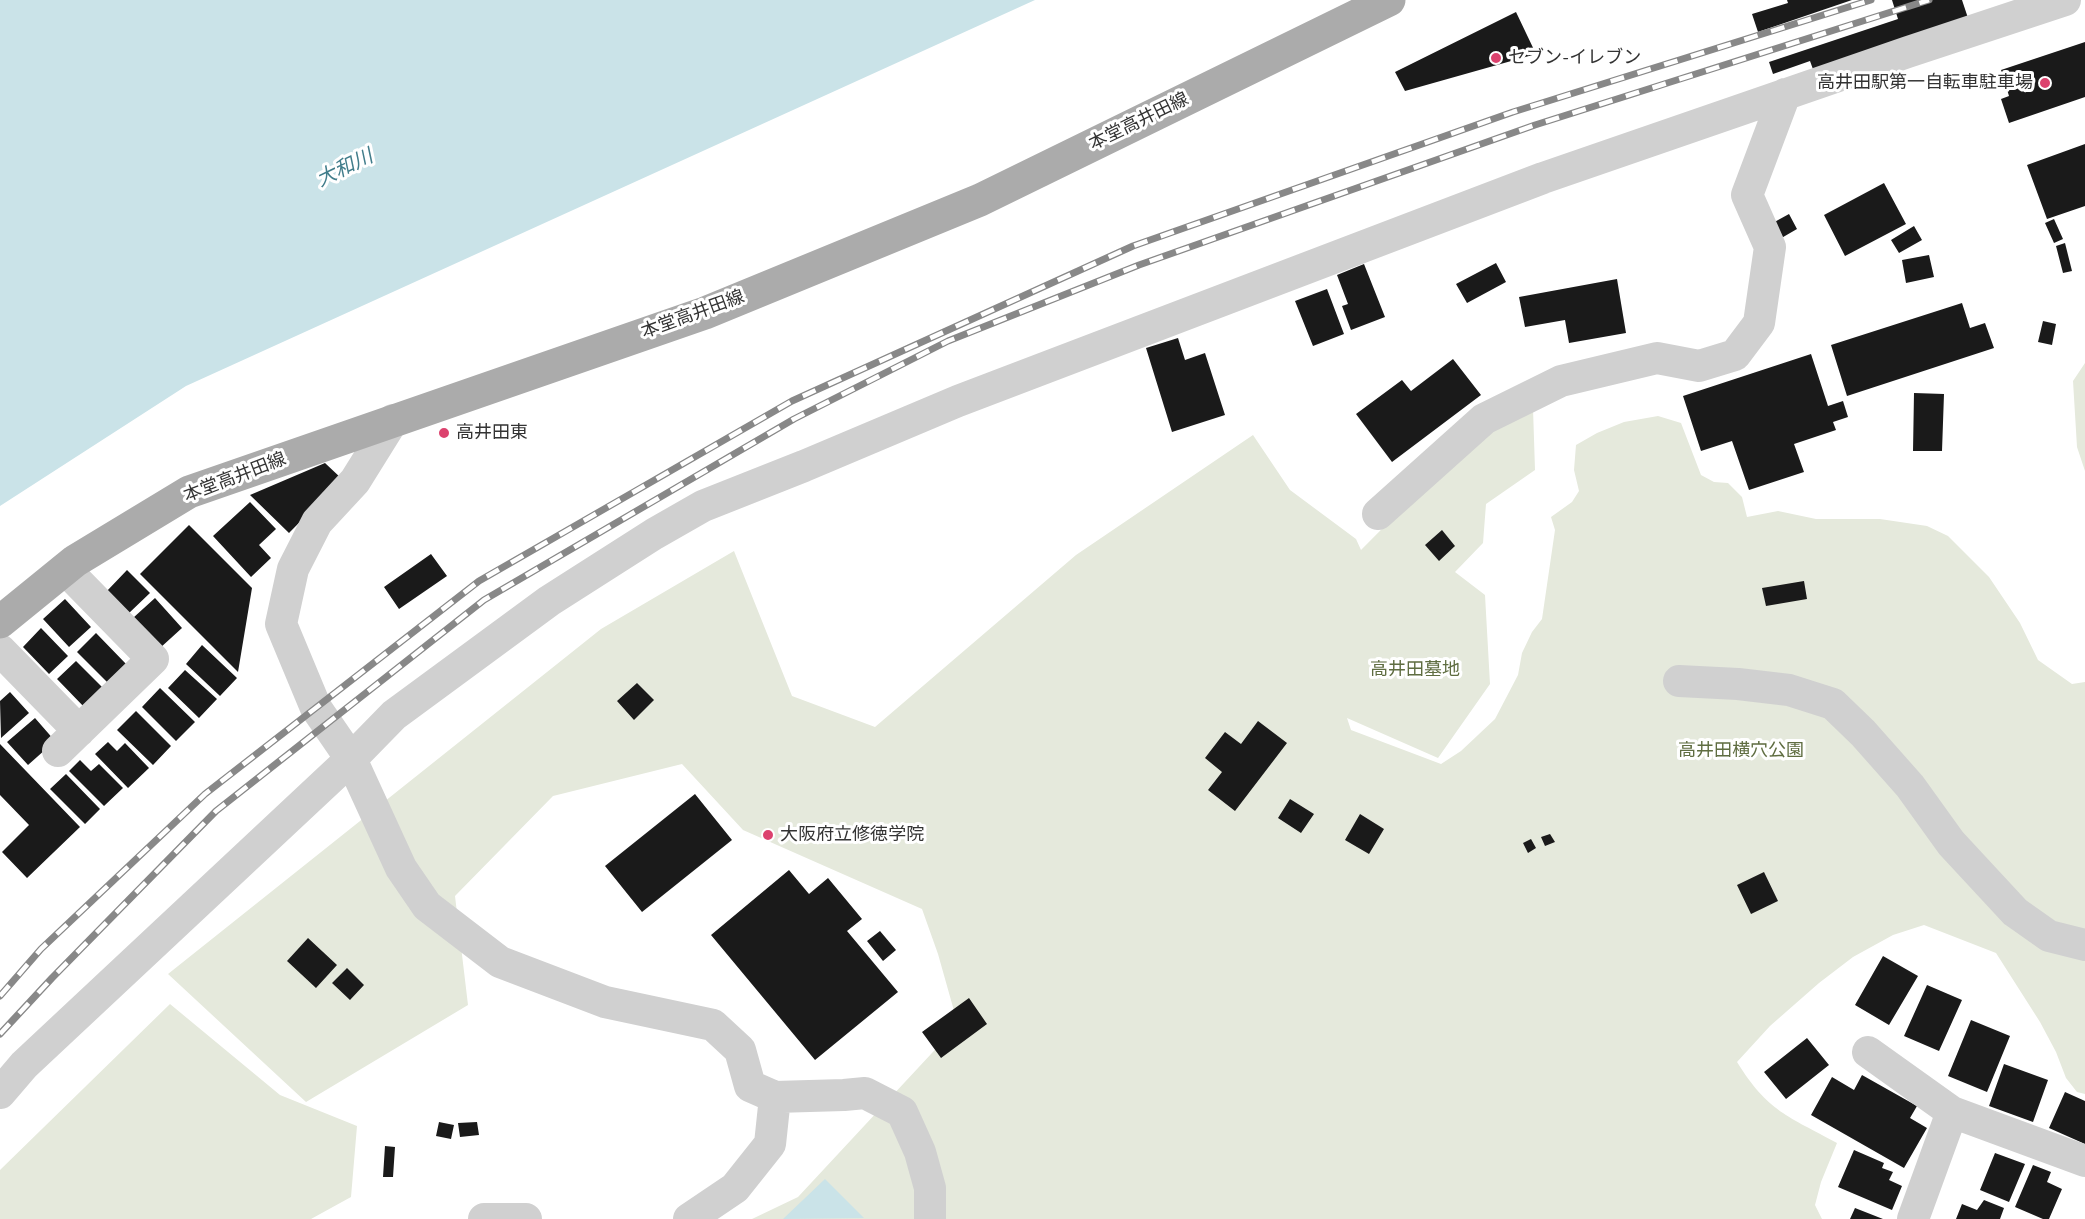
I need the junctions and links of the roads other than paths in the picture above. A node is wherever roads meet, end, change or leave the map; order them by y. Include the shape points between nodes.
1 (1389, 0) edge
2 (2065, 0) edge
3 (1785, 94) junction
4 (393, 420) junction
5 (1378, 513) dead end
6 (65, 569) junction
7 (0, 622) edge
8 (0, 650) edge
9 (1679, 681) dead end
10 (351, 759) junction
11 (2085, 945) edge
12 (1868, 1052) dead end
13 (0, 1093) edge
14 (775, 1096) junction
15 (1952, 1112) junction
16 (2085, 1161) edge
17 (484, 1219) edge
18 (526, 1219) edge
19 (689, 1219) edge
20 (930, 1219) edge
21 (1913, 1219) edge

1 - 4 main road, 本堂高井田線 via 980,200 705,313
2 - 3 street
3 - 5 street via 1747,195 1770,247 1759,323 1735,355 1699,366 1657,358 1561,381 1484,419
3 - 10 street via 1544,178 958,401 703,506 549,601 394,715
4 - 6 main road, 本堂高井田線 via 189,492
4 - 10 street via 355,481 318,522 293,569 281,624 316,708
6 - 7 main road, 本堂高井田線
6 - 8 street via 153,659 68,741
9 - 11 street via 1789,690 1833,704 1894,768 1951,843 2015,912 2049,936
10 - 13 street via 24,1065
10 - 14 street via 401,868 427,906 500,962 605,1002 713,1025 740,1050 750,1086
12 - 15 street
14 - 19 street via 770,1144 735,1188
14 - 20 street via 865,1093 902,1112 920,1152 930,1188
15 - 16 street
15 - 21 street
17 - 18 street

